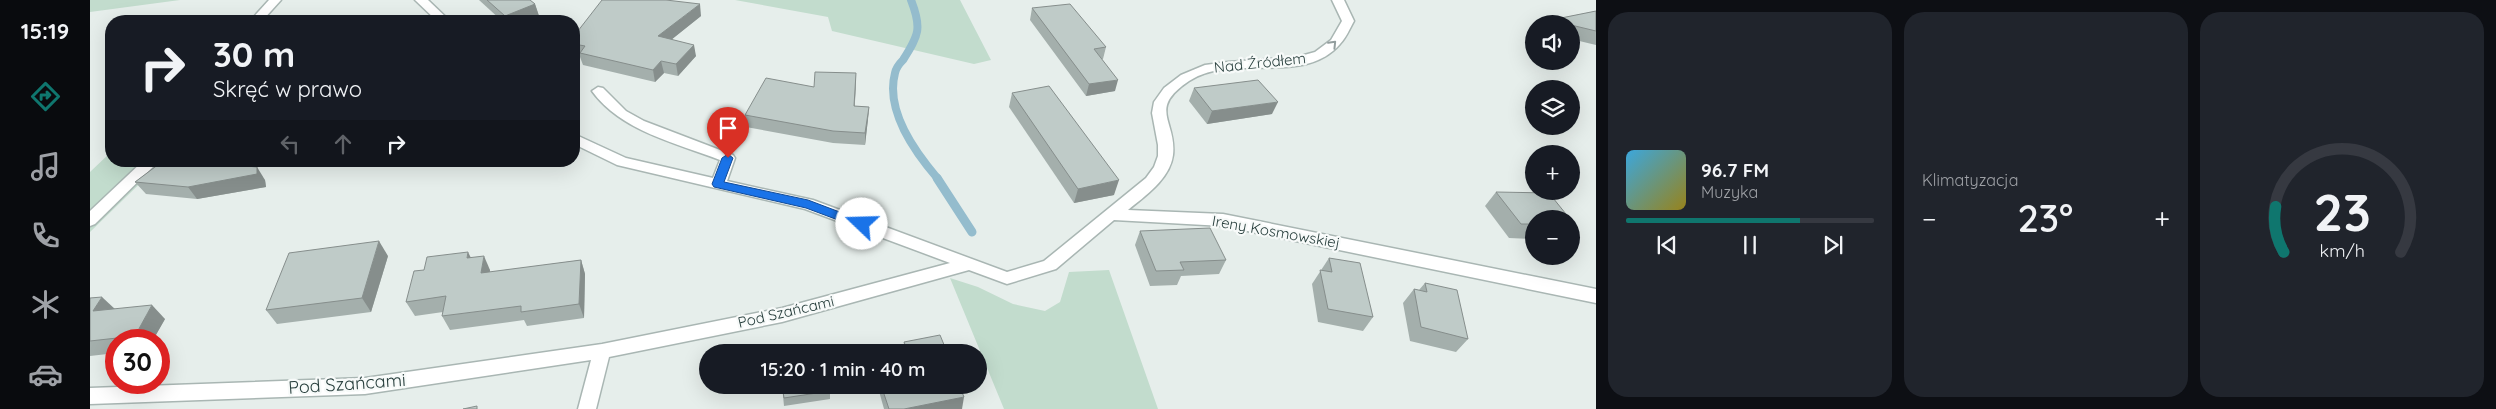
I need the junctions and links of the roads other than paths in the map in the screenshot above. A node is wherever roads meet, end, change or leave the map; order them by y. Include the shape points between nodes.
1 (276, 0) edge
2 (421, 0) edge
3 (1338, 0) edge
4 (262, 15) edge
5 (437, 15) edge
6 (598, 91) dead end
7 (580, 141) edge
8 (146, 167) edge
9 (718, 184) junction
10 (1111, 215) junction
11 (90, 220) edge
12 (969, 264) junction
13 (1596, 296) edge
14 (602, 351) junction
15 (90, 396) edge
16 (587, 409) edge

1 - 4 street
2 - 5 street
10 -> 3 street, Nad Źródłem via 1150,182 1161,168 1165,159 1157,114 1166,92 1186,77 1212,66 1286,63 1324,53 1343,34 1348,21
6 - 9 street via 621,114 639,124 728,158
7 - 9 street via 622,162
8 - 11 street
9 - 12 street via 808,204
10 - 12 street via 1050,265 1007,278
10 - 13 street, Ireny Kosmowskiej via 1223,220
12 - 14 street, Pod Szańcami via 782,315
14 - 15 street, Pod Szańcami via 365,386
14 - 16 street

